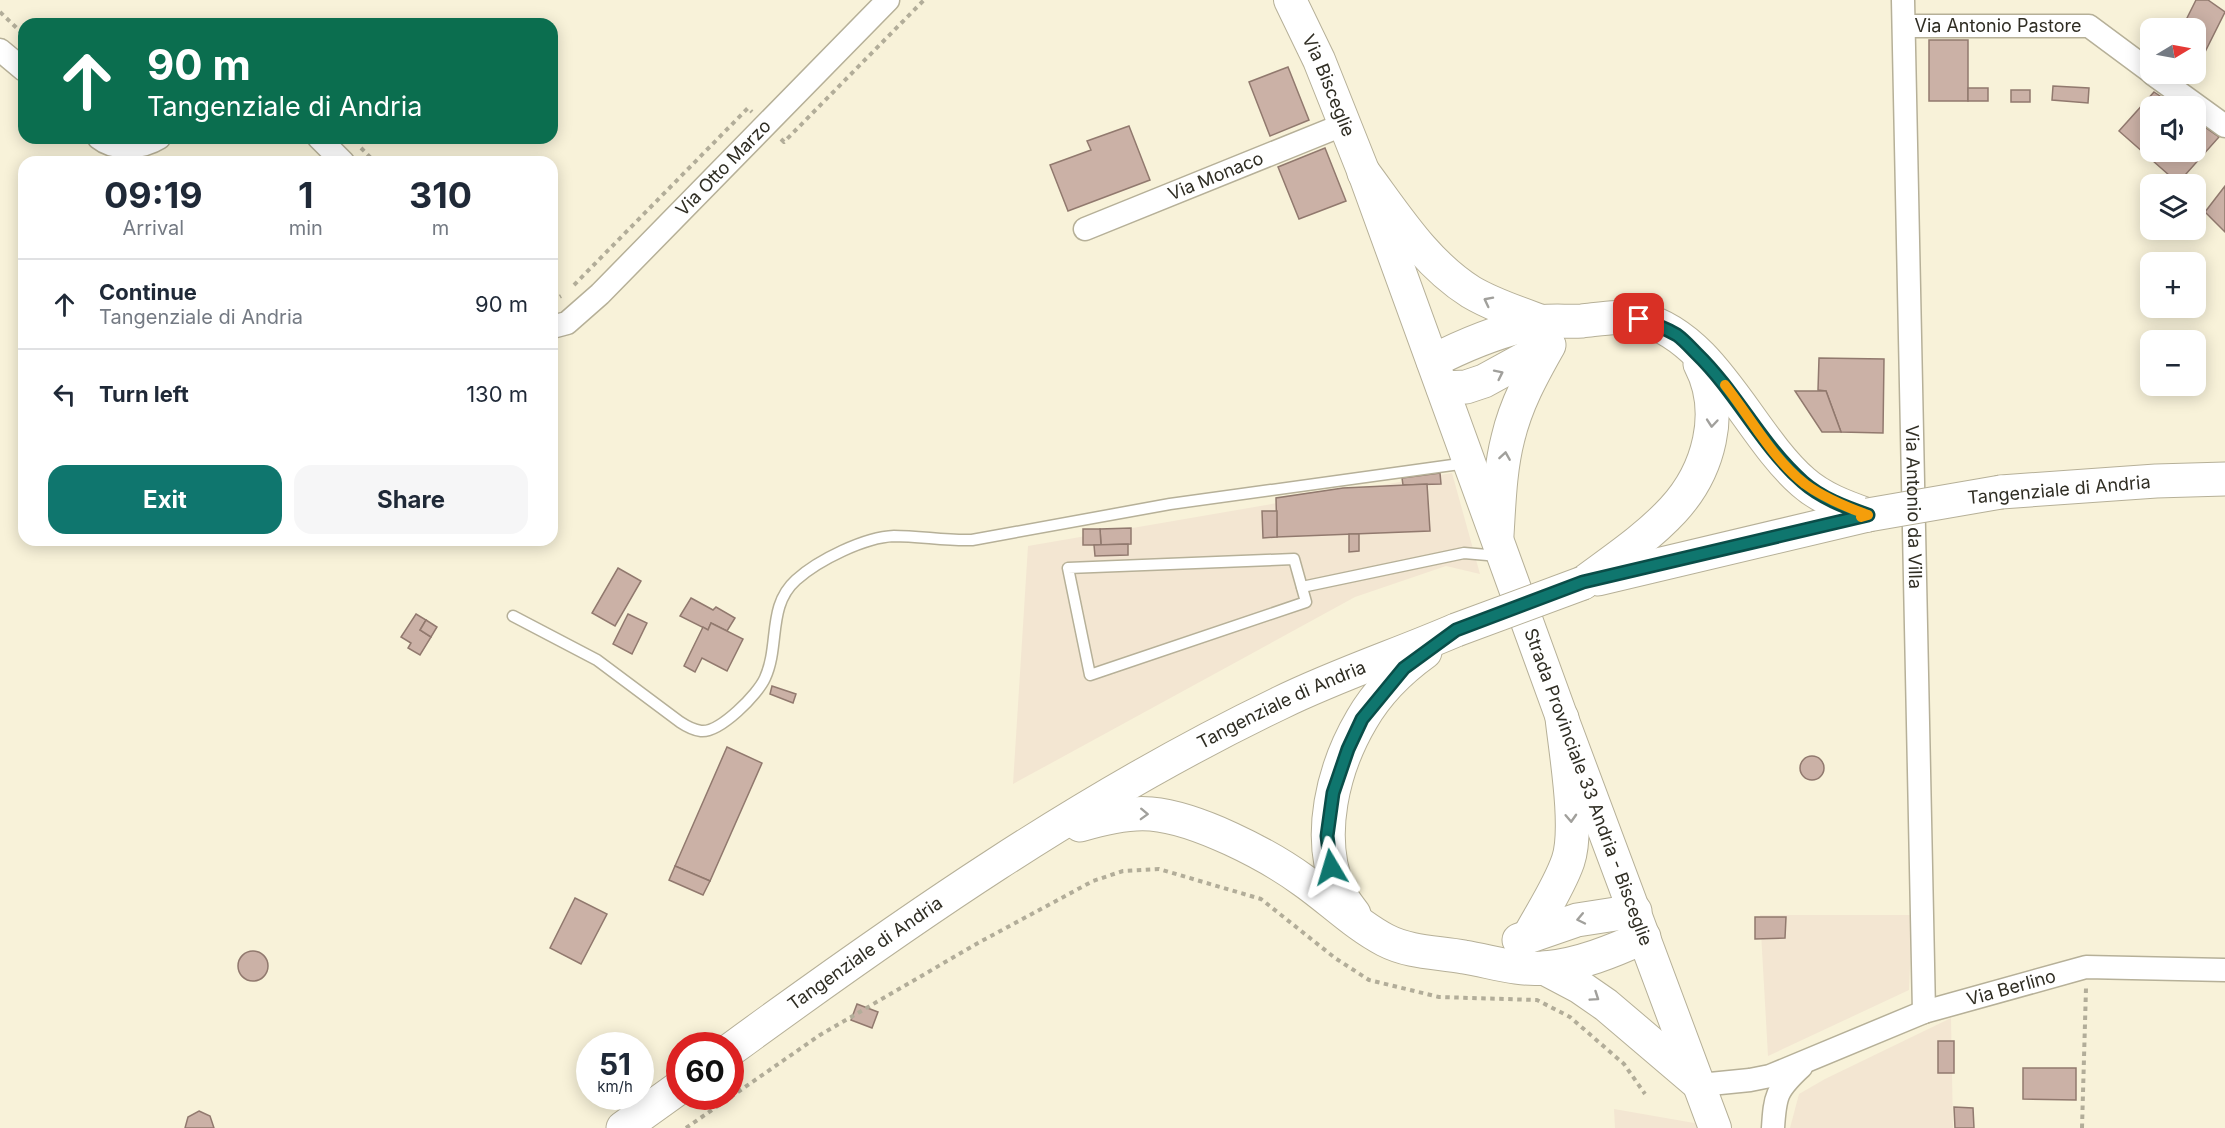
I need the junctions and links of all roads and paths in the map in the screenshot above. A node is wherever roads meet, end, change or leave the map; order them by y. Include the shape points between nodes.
1 (888, 0) edge
2 (924, 0) edge
3 (1290, 0) edge
4 (1903, 0) edge
5 (0, 12) edge
6 (1904, 26) junction
7 (18, 29) edge
8 (0, 50) edge
9 (2140, 64) edge
10 (18, 65) edge
11 (2167, 84) edge
12 (748, 108) dead end
13 (1346, 124) junction
14 (2225, 126) edge
15 (784, 142) dead end
16 (114, 144) edge
17 (145, 144) edge
18 (325, 144) edge
19 (337, 156) edge
20 (1364, 173) junction
21 (1085, 229) dead end
22 (571, 288) dead end
23 (563, 294) dead end
24 (558, 297) edge
25 (558, 325) edge
26 (1546, 334) junction
27 (1691, 348) junction
28 (1438, 374) junction
29 (1470, 462) junction
30 (2225, 479) edge
31 (1868, 515) junction
32 (1501, 546) junction
33 (1583, 582) junction
34 (1302, 587) junction
35 (513, 616) dead end
36 (1456, 630) junction
37 (1562, 718) junction
38 (1009, 855) junction
39 (1360, 923) junction
40 (1640, 924) junction
41 (1529, 936) junction
42 (1463, 957) junction
43 (2086, 967) junction
44 (1544, 968) junction
45 (2225, 970) edge
46 (1924, 1012) junction
47 (744, 1040) edge
48 (1808, 1061) junction
49 (1700, 1085) junction
50 (1645, 1094) dead end
51 (666, 1097) edge
52 (623, 1128) edge
53 (686, 1128) edge
54 (1715, 1128) edge
55 (1773, 1128) edge
56 (2082, 1128) edge

1 - 25 street, Via Otto Marzo via 600,294 567,323
2 - 15 path
3 - 13 main road, Via Bisceglie
4 - 6 street, Via Antonio da Villa
5 - 7 path
6 - 9 street, Via Antonio Pastore via 2088,26
6 - 46 street, Via Antonio da Villa
8 - 10 street
11 - 14 street, Via Antonio Pastore
12 - 22 path
13 - 20 main road, Via Bisceglie
13 - 21 street, Via Monaco
16 - 17 street via 129,148
18 - 19 street
26 -> 20 main road via 1450,277 1411,238
20 - 28 main road, Strada Provinciale 33 Andria - Bisceglie
23 - 24 path
26 - 27 main road via 1581,321 1621,317 1665,328
26 - 28 main road via 1484,381 1466,387
32 -> 26 main road via 1502,473 1507,440
27 - 31 main road via 1728,387 1784,463 1804,483 1826,498
27 -> 33 main road via 1710,388 1713,422 1695,480 1675,508 1637,543
28 - 29 main road, Strada Provinciale 33 Andria - Bisceglie
29 - 32 main road, Strada Provinciale 33 Andria - Bisceglie
29 - 35 lane via 1170,504 972,540 891,536 863,543 814,567 785,592 779,603 765,679 725,721 708,730 680,722 597,660
30 - 31 main road, Tangenziale di Andria, bridge via 2001,492
31 - 33 main road, Tangenziale di Andria
32 - 34 lane
32 - 37 main road, Strada Provinciale 33 Andria - Bisceglie
33 - 36 main road, Tangenziale di Andria, bridge
34 - 34 lane via 1294,559 1068,568 1090,675 1306,602
36 - 38 main road, Tangenziale di Andria via 1282,702 1209,739
36 - 39 main road via 1404,668 1377,698 1362,719 1341,768 1327,836 1339,893
37 - 40 main road, Strada Provinciale 33 Andria - Bisceglie
37 -> 41 main road via 1572,843 1562,876
38 -> 39 main road via 1079,825 1128,814 1152,814 1236,841 1303,880
38 - 47 main road, Tangenziale di Andria via 850,962
39 - 42 main road via 1368,931 1411,950
40 -> 41 main road via 1577,920
40 - 44 main road via 1610,952
40 - 49 main road, Strada Provinciale 33 Andria - Bisceglie
41 - 42 main road
42 - 44 main road
43 - 45 street, Via Berlino
43 - 46 street, Via Berlino
43 - 56 path
44 -> 49 main road via 1606,1005
46 - 48 street, Via Berlino
48 - 49 street, Via Berlino via 1760,1078
48 - 55 street, Via Berlino via 1786,1081 1775,1099
49 - 54 main road, Strada Provinciale 33 Andria - Bisceglie
50 - 53 path via 1624,1064 1570,1017 1537,1000 1439,997 1370,980 1335,958 1261,899 1159,869 1124,871 1093,880 820,1035
51 - 52 main road

